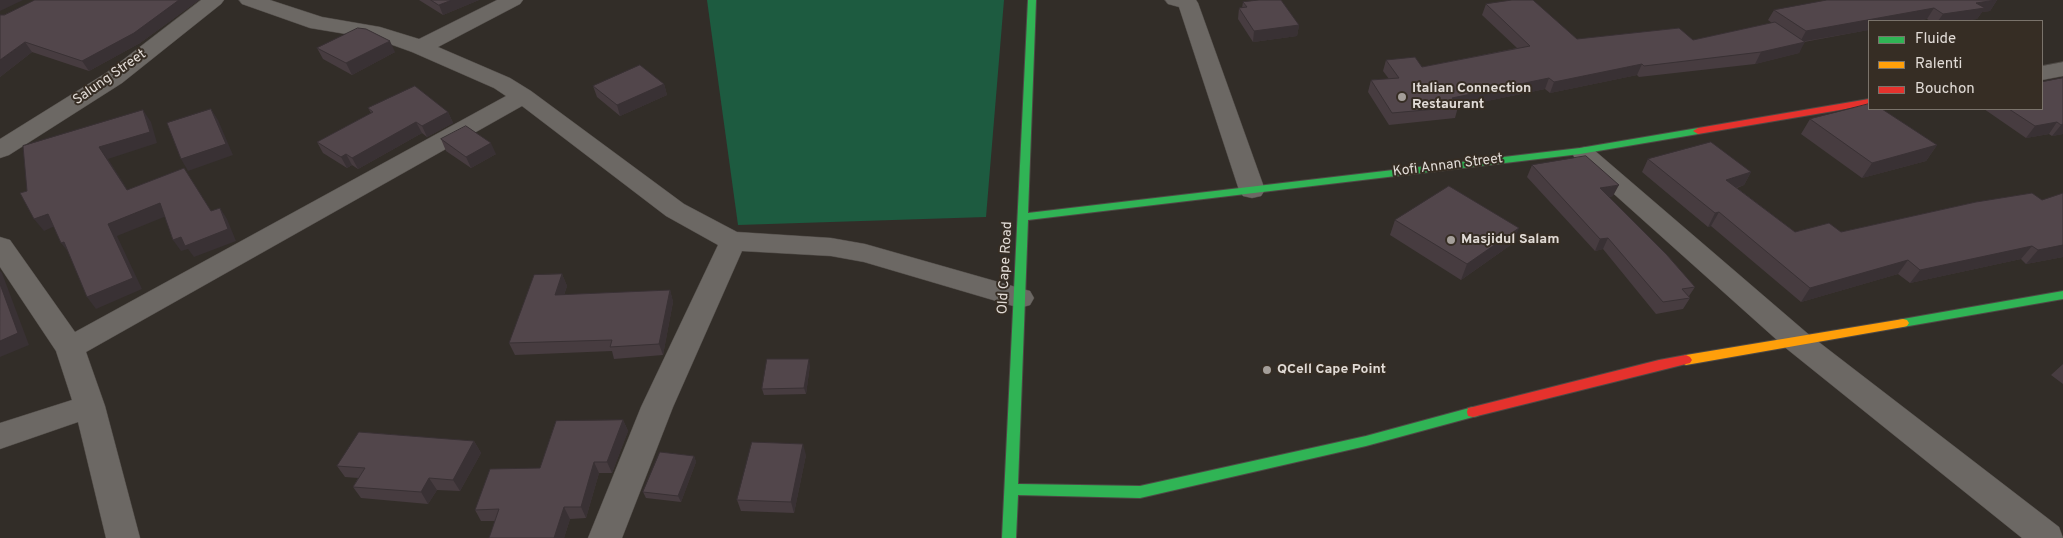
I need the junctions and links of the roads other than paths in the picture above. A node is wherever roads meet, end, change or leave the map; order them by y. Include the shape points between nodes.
1 (214, 0) edge
2 (249, 0) edge
3 (513, 0) edge
4 (1032, 0) edge
5 (1184, 1) edge
6 (420, 47) junction
7 (2063, 69) edge
8 (2043, 73) edge
9 (523, 96) junction
10 (1868, 102) edge
11 (0, 150) edge
12 (1580, 151) junction
13 (1252, 190) junction
14 (1024, 217) junction
15 (733, 241) junction
16 (0, 246) edge
17 (2063, 295) edge
18 (1020, 298) junction
19 (1797, 341) junction
20 (70, 348) junction
21 (90, 406) junction
22 (0, 436) edge
23 (1011, 489) junction
24 (123, 538) edge
25 (605, 538) edge
26 (1009, 538) edge
27 (2047, 538) edge

1 - 11 street, Salung Street via 114,78
2 - 6 street via 318,23 380,33
3 - 6 street
4 - 14 street, Old Cape Road
5 - 13 street
6 - 9 street via 502,83
7 - 8 street
9 - 15 street via 675,210
9 - 20 street
10 - 12 street, Kofi Annan Street
12 - 13 street, Kofi Annan Street
12 - 19 street
13 - 14 street, Kofi Annan Street
14 - 18 street, Old Cape Road
15 - 18 street via 865,252
15 - 25 street via 657,407
16 - 20 street
17 - 19 street
18 - 23 street, Old Cape Road
19 - 23 street via 1659,366 1366,441 1140,492
19 - 27 street
20 - 21 street
21 - 22 street
21 - 24 street
23 - 26 street, Old Cape Road

